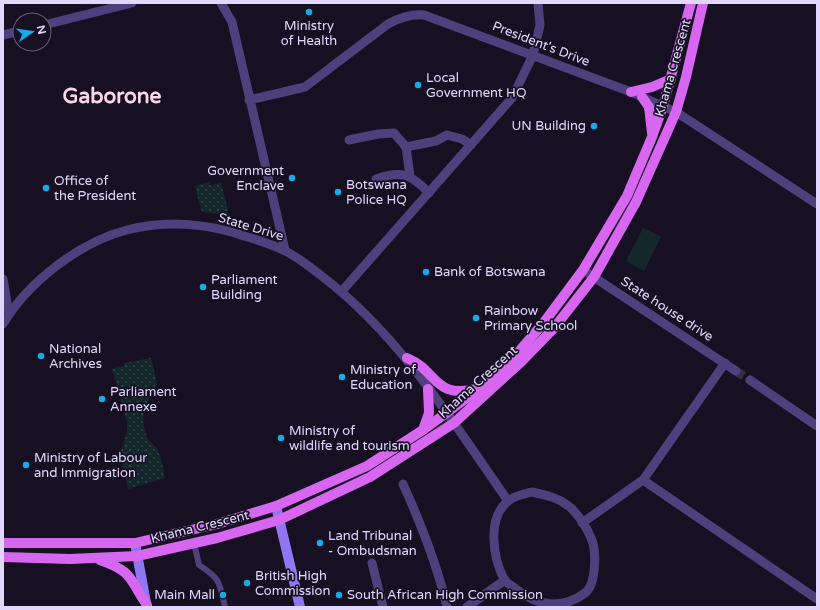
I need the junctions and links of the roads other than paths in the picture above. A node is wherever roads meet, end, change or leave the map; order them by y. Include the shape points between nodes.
1 (132, 3) edge
2 (221, 3) edge
3 (538, 3) edge
4 (691, 3) edge
5 (703, 3) edge
6 (52, 23) edge
7 (533, 55) junction
8 (671, 79) junction
9 (631, 92) junction
10 (642, 97) junction
11 (249, 100) junction
12 (663, 106) junction
13 (676, 112) junction
14 (652, 137) junction
15 (349, 140) dead end
16 (471, 145) junction
17 (406, 147) junction
18 (410, 176) junction
19 (376, 179) dead end
20 (429, 192) junction
21 (817, 204) edge
22 (285, 250) junction
23 (582, 270) junction
24 (594, 277) junction
25 (3, 279) edge
26 (342, 291) junction
27 (9, 314) junction
28 (3, 324) edge
29 (407, 358) junction
30 (725, 363) junction
31 (736, 371) tunnel mouth
32 (750, 380) tunnel mouth
33 (479, 388) junction
34 (428, 389) junction
35 (447, 413) junction
36 (454, 423) junction
37 (817, 426) edge
38 (423, 430) junction
39 (643, 480) junction
40 (403, 484) dead end
41 (508, 501) junction
42 (276, 506) junction
43 (279, 520) junction
44 (582, 523) junction
45 (3, 543) edge
46 (136, 543) junction
47 (194, 543) junction
48 (137, 556) junction
49 (3, 557) edge
50 (95, 558) junction
51 (372, 563) dead end
52 (505, 580) junction
53 (817, 599) edge
54 (575, 604) edge
55 (147, 606) edge
56 (225, 607) edge
57 (300, 607) edge
58 (383, 607) edge
59 (448, 607) edge
60 (467, 607) edge

1 - 6 street
2 - 11 street via 232,22
3 - 7 street via 540,25
4 - 8 main road, Khama Crescent
5 - 13 main road, Khama Crescent
7 - 9 street, President's Drive
7 - 11 street, President's Drive via 417,14 388,24 305,87
7 - 16 street via 512,98
8 - 9 main road
8 - 12 main road, Khama Crescent
9 - 10 street, President's Drive
10 - 12 street, President's Drive
10 - 14 main road via 649,107
11 - 22 street
12 - 13 street, President's Drive
12 - 14 main road, Khama Crescent
13 - 21 street, President's Drive
13 - 24 main road, Khama Crescent via 636,202
14 - 23 main road, Khama Crescent via 627,196
15 - 17 street via 378,134 394,134
16 - 17 street via 462,139 447,136
16 - 20 street
17 - 18 street
18 - 19 street via 387,175
18 - 20 street
20 - 26 street
22 - 26 street, State Drive
22 - 27 street, State Drive via 206,226 159,224 134,228 102,237 75,252 42,279
23 - 24 street, State house drive
23 - 33 main road, Khama Crescent via 546,321 516,355
24 - 30 street, State house drive
24 - 36 main road, Khama Crescent via 554,328
25 - 27 street
26 - 29 street, State Drive via 372,319
27 - 28 street, State Drive
29 - 33 main road via 415,362 443,388 460,392
29 - 34 street, State Drive
30 - 31 street, State house drive
30 - 39 street
32 - 37 street
33 - 35 main road, Khama Crescent
34 - 35 street, State Drive
34 - 38 main road via 429,413
35 - 36 street, State Drive
35 - 38 main road, Khama Crescent
36 - 41 street, State Drive
36 - 43 main road, Khama Crescent via 370,477
38 - 42 main road, Khama Crescent via 367,466
39 - 44 street
39 - 53 street
40 - 59 street via 430,547
41 - 44 street via 532,492 555,497 570,508
41 - 52 street via 498,513 494,530 496,553
42 - 43 main road
42 - 46 main road, Khama Crescent via 217,524
43 - 47 main road, Khama Crescent
43 - 57 main road
44 - 54 street via 592,540 594,574 588,591
45 - 46 main road, Khama Crescent
46 - 48 main road
47 - 48 main road, Khama Crescent
47 - 56 street via 199,565 214,574 219,581
48 - 50 main road, Khama Crescent
48 - 55 main road
49 - 50 main road, Khama Crescent
50 - 55 main road via 122,569 130,576
51 - 58 street
52 - 54 street via 525,597 551,606
52 - 60 street

